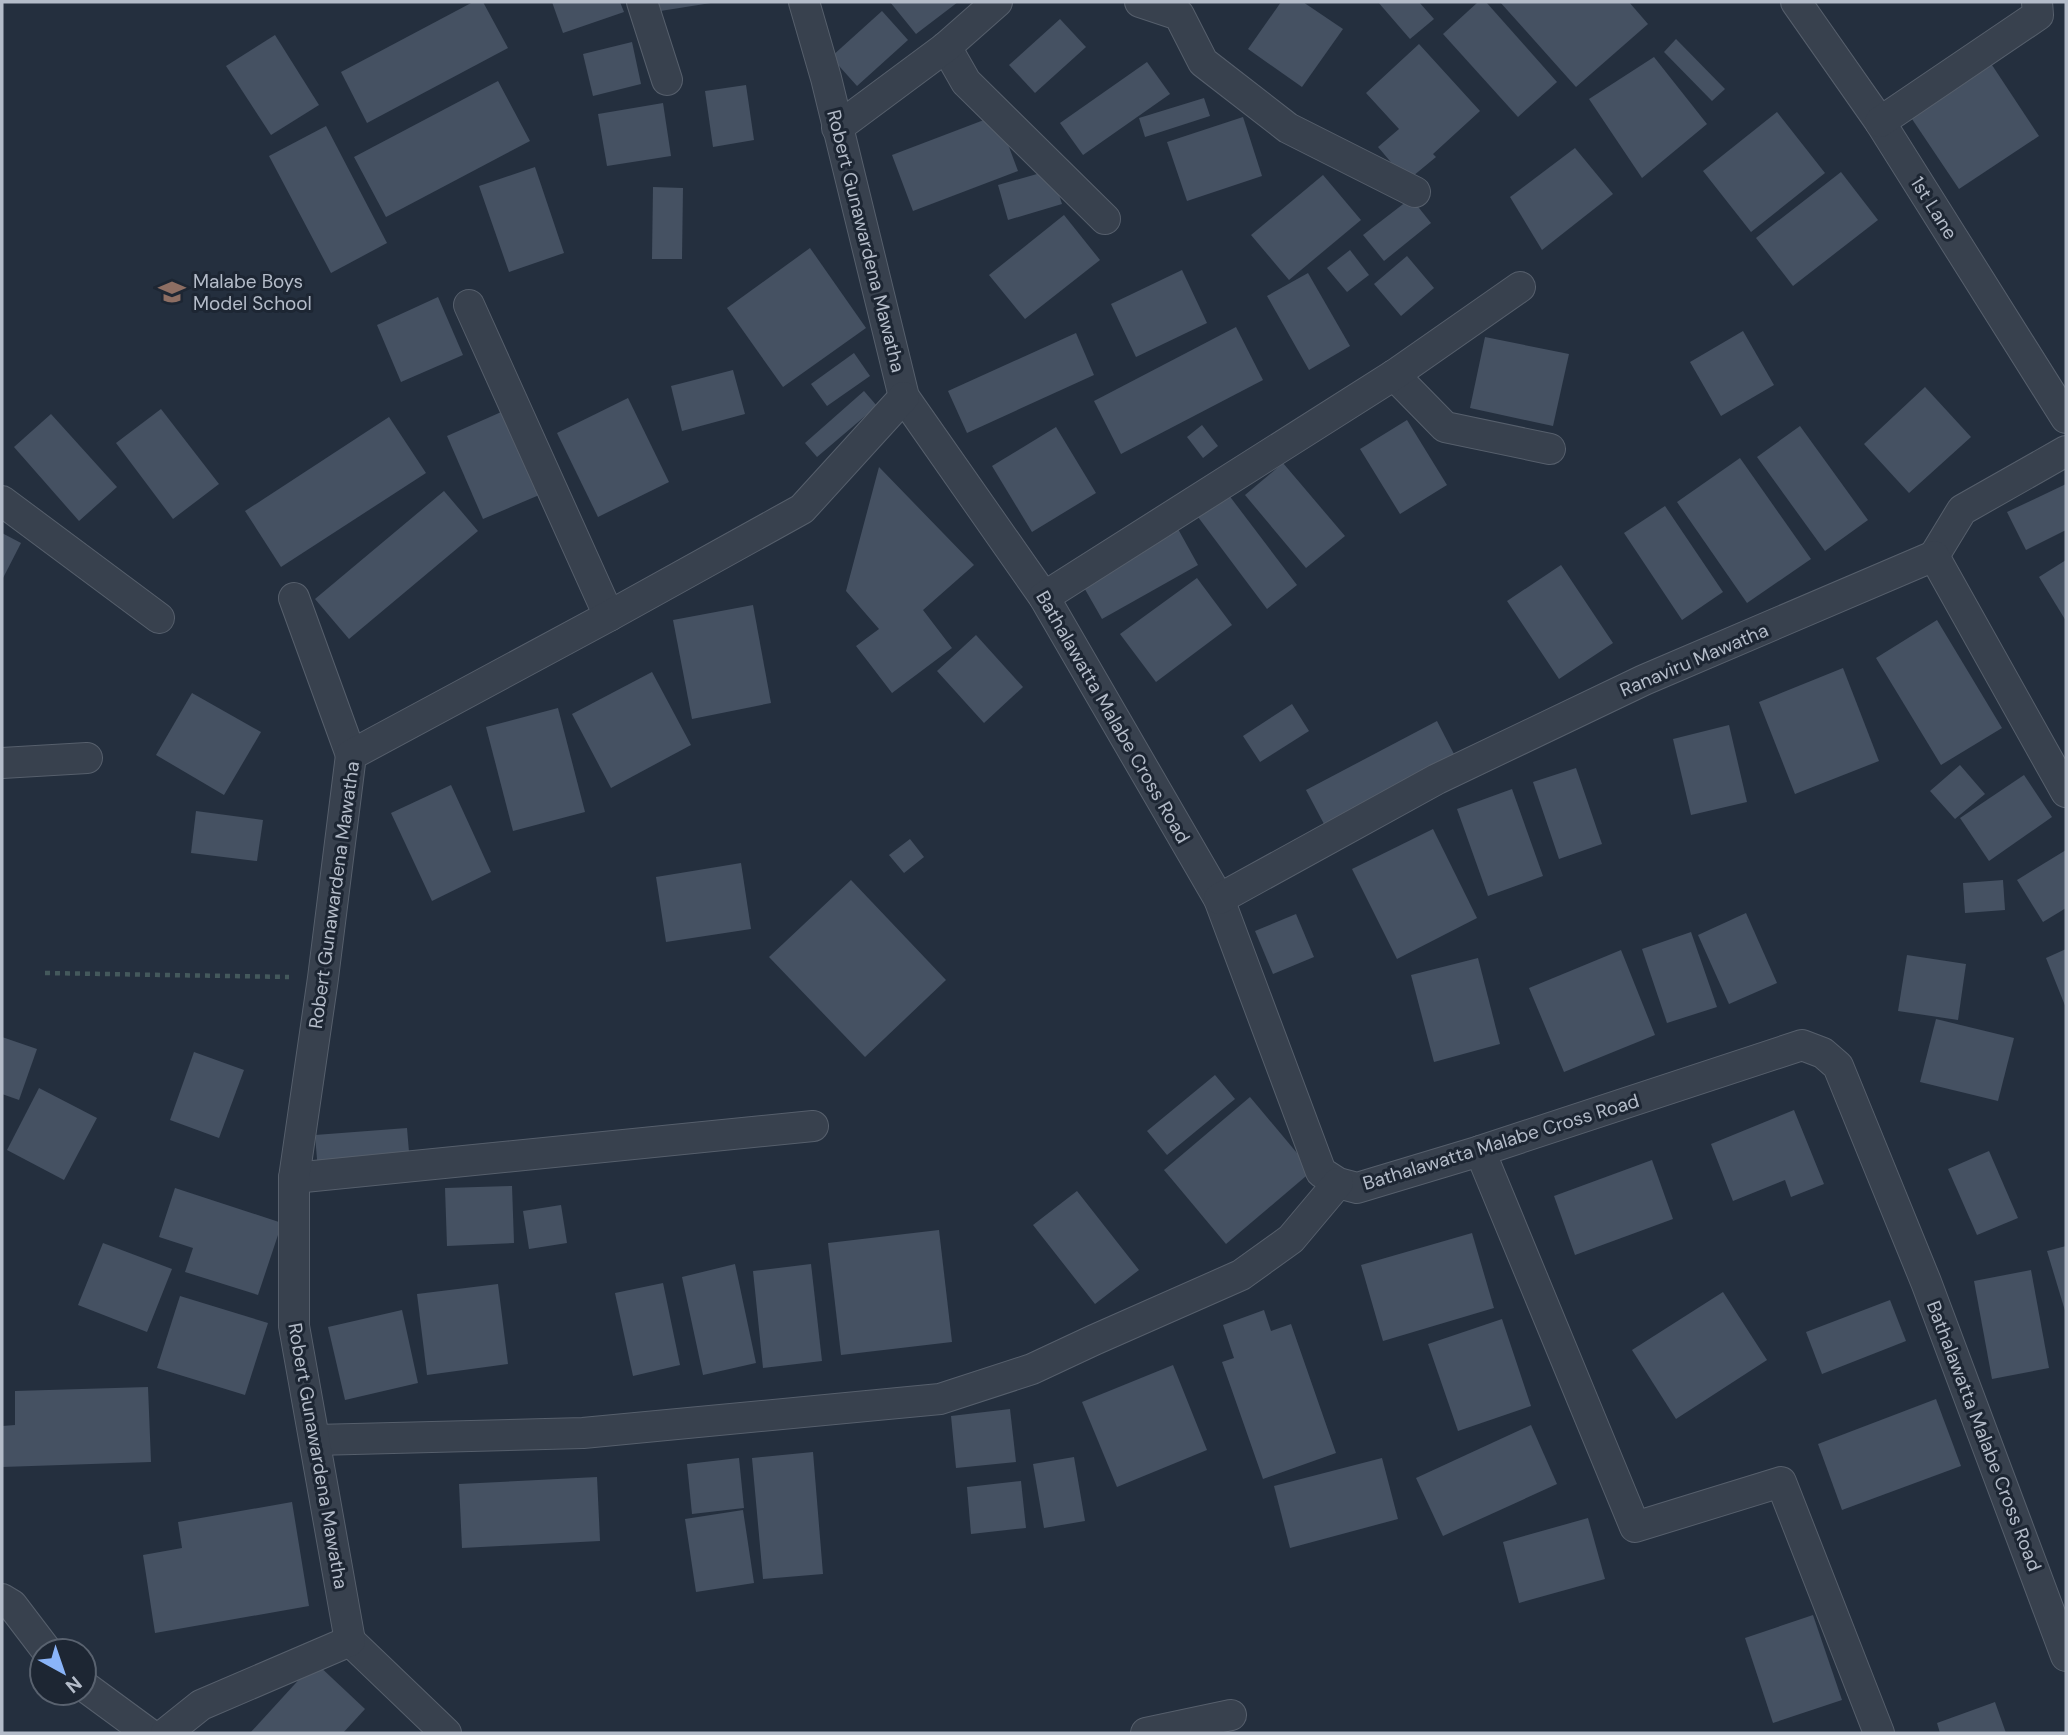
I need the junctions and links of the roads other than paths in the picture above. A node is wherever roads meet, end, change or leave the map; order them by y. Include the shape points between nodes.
1 (642, 2) edge
2 (804, 2) edge
3 (997, 2) edge
4 (1140, 2) edge
5 (1796, 2) edge
6 (2037, 2) edge
7 (1189, 8) edge
8 (946, 47) junction
9 (667, 80) dead end
10 (1880, 122) junction
11 (837, 128) junction
12 (1415, 192) dead end
13 (1105, 219) dead end
14 (1520, 288) dead end
15 (469, 305) dead end
16 (1394, 375) junction
17 (904, 397) junction
18 (2066, 418) edge
19 (1550, 449) dead end
20 (2066, 451) edge
21 (2, 501) edge
22 (1934, 556) junction
23 (1044, 597) junction
24 (294, 598) dead end
25 (609, 616) junction
26 (159, 618) dead end
27 (351, 755) junction
28 (87, 758) dead end
29 (2, 763) edge
30 (2066, 792) edge
31 (1219, 899) junction
32 (813, 1126) dead end
33 (1480, 1151) junction
34 (294, 1178) junction
35 (1338, 1183) junction
36 (315, 1440) junction
37 (2, 1600) edge
38 (36, 1637) edge
39 (350, 1641) junction
40 (2066, 1656) edge
41 (98, 1696) edge
42 (1231, 1715) dead end
43 (148, 1733) edge
44 (166, 1733) edge
45 (446, 1733) edge
46 (1146, 1733) edge
47 (1879, 1733) edge

1 - 9 street
2 - 11 street, Robert Gunawardena Mawatha
3 - 8 street
4 - 7 street
5 - 10 street, 1st Lane
6 - 10 street via 2038,15
7 - 12 street via 1203,62 1288,128
8 - 11 street
8 - 13 street via 965,82
10 - 18 street, 1st Lane
11 - 17 street, Robert Gunawardena Mawatha
14 - 16 street
15 - 25 street
16 - 19 street via 1445,427
16 - 23 street
17 - 23 street, Bathalawatta Malabe Cross Road
17 - 25 street, Robert Gunawardena Mawatha via 802,509
20 - 22 street via 1962,510
21 - 26 street
22 - 30 street
22 - 31 street, Ranaviru Mawatha via 1644,680 1437,779
23 - 31 street, Bathalawatta Malabe Cross Road
24 - 27 street
25 - 27 street, Robert Gunawardena Mawatha
27 - 34 street, Robert Gunawardena Mawatha
28 - 29 street
31 - 35 street, Bathalawatta Malabe Cross Road via 1321,1172
32 - 34 street
33 - 35 street, Bathalawatta Malabe Cross Road via 1357,1188
33 - 40 street, Bathalawatta Malabe Cross Road via 1801,1045 1823,1053 1838,1066 1926,1282
33 - 47 street via 1634,1528 1781,1482
34 - 36 street, Robert Gunawardena Mawatha via 294,1326
35 - 36 street via 1291,1239 1241,1276 1032,1369 940,1399 583,1433
36 - 39 street, Robert Gunawardena Mawatha
37 - 38 street via 12,1605
39 - 44 street via 201,1704
39 - 45 street
41 - 43 street
42 - 46 street

